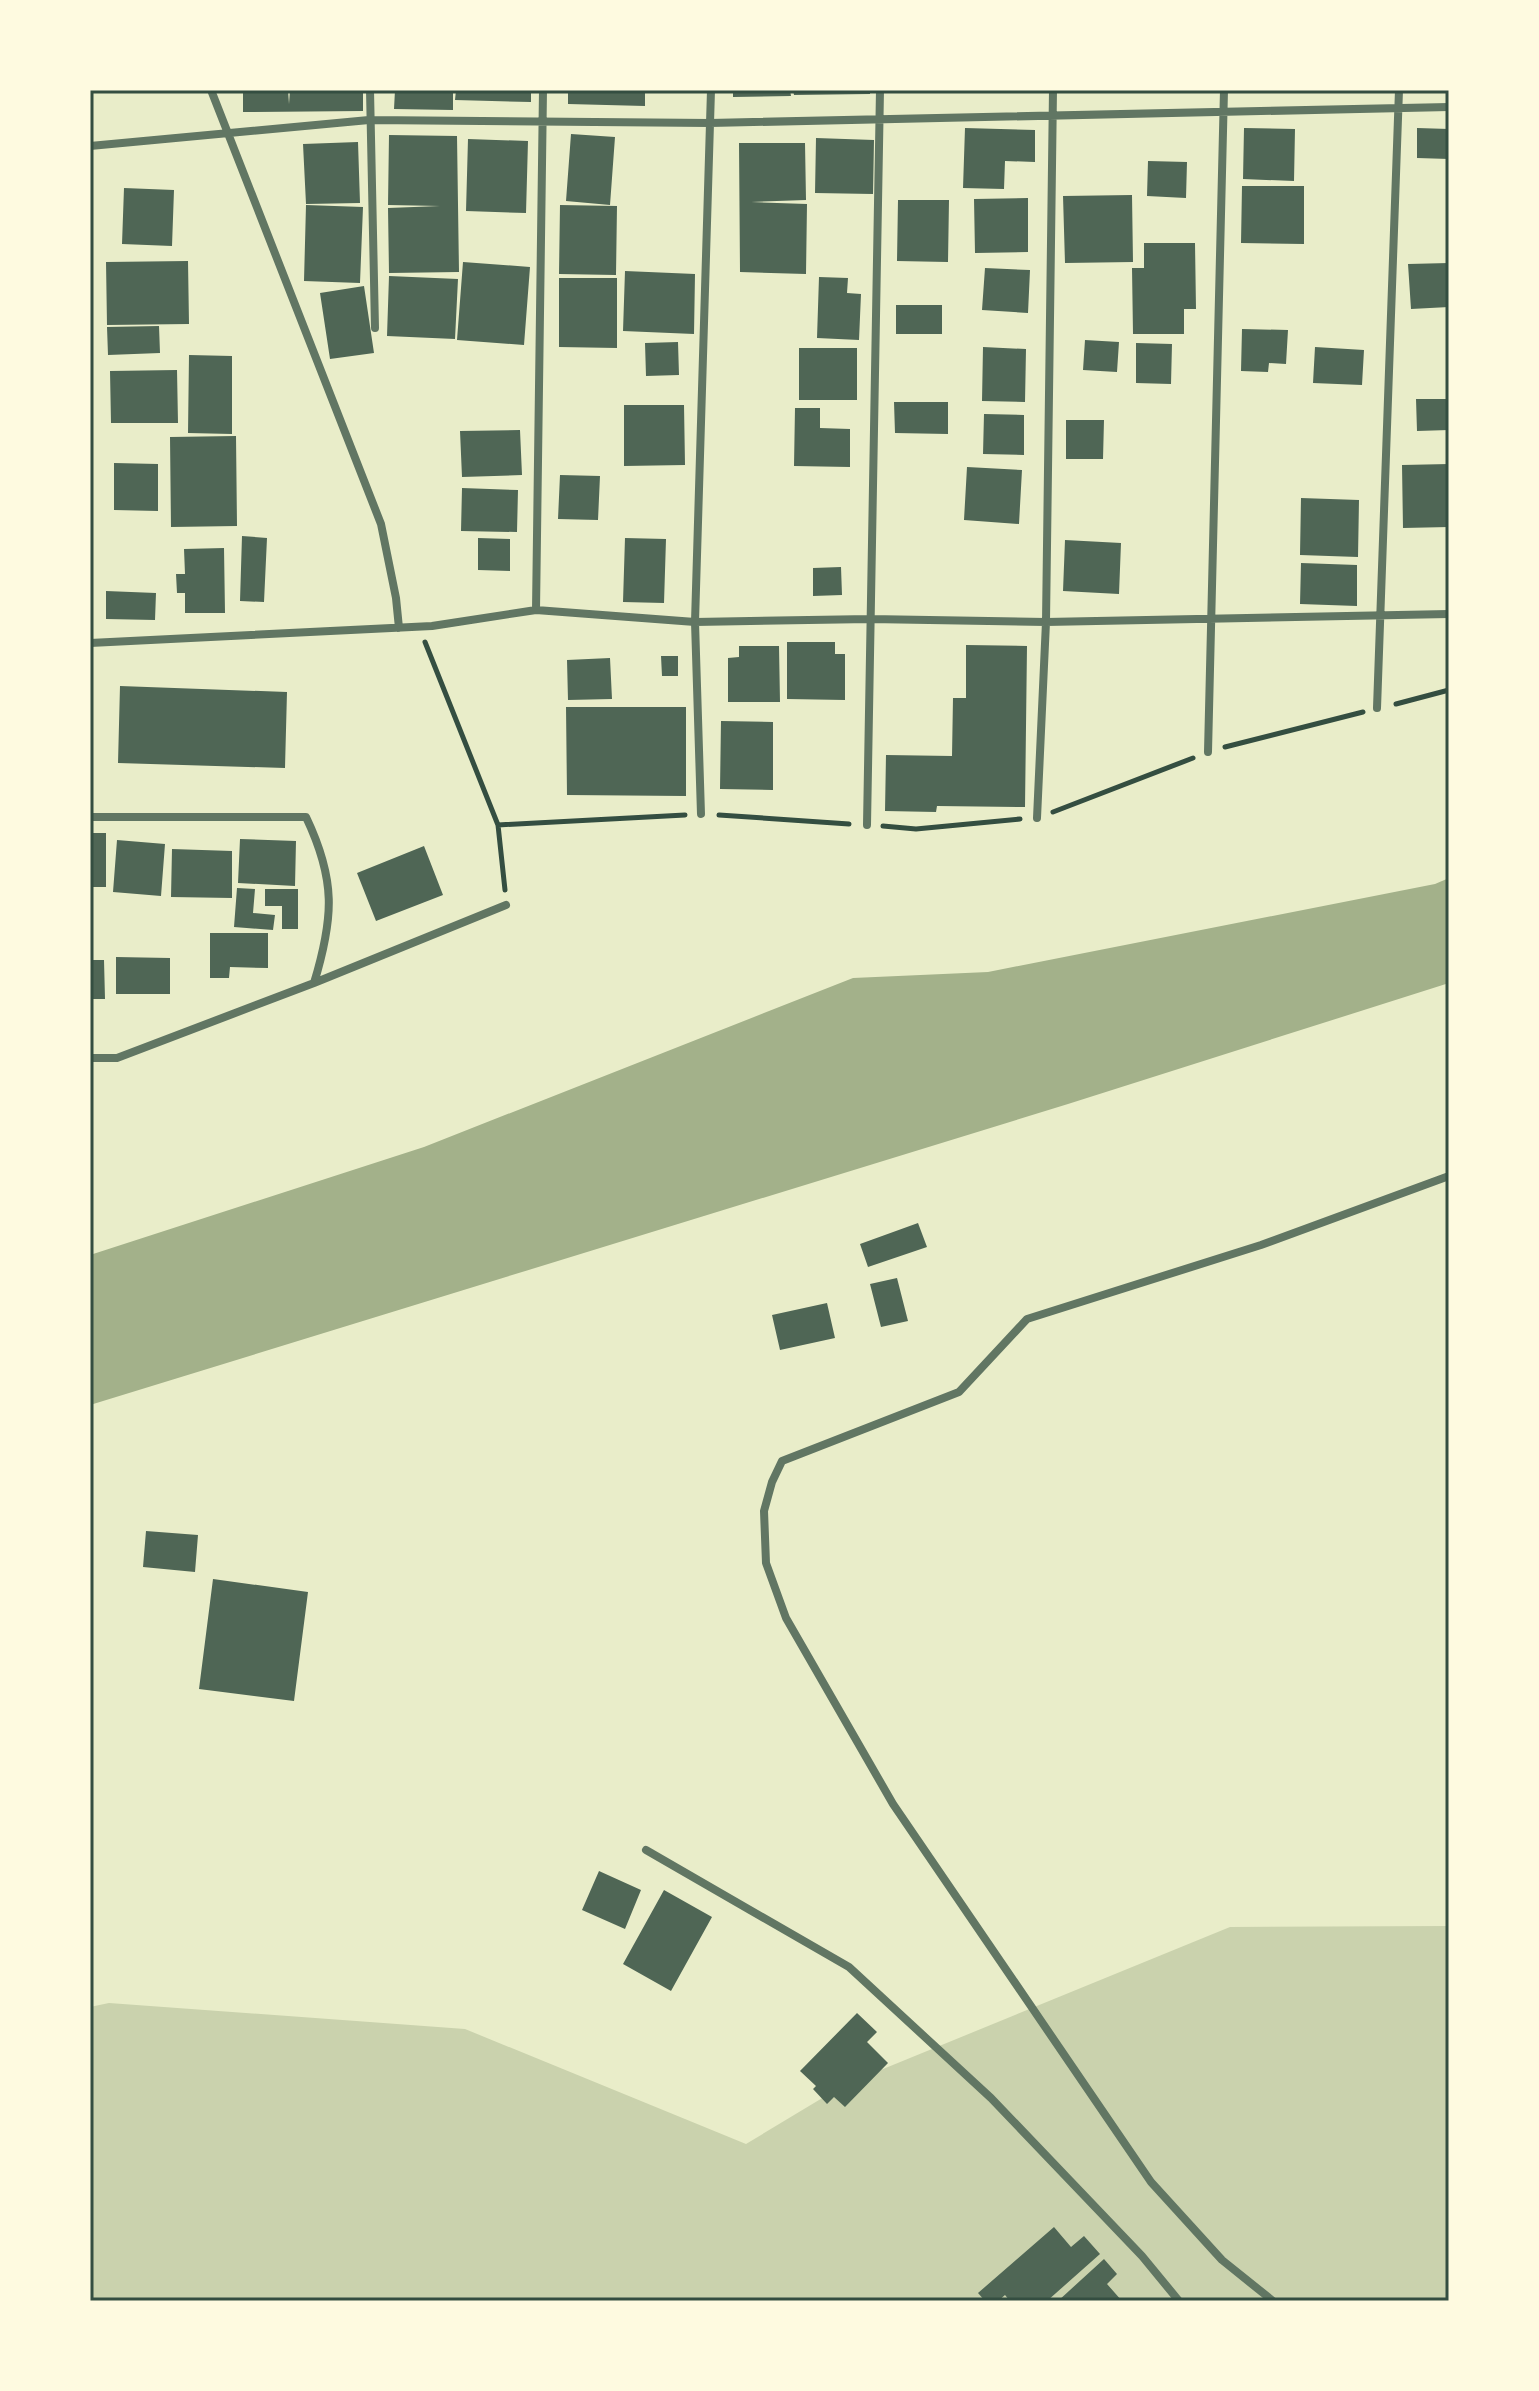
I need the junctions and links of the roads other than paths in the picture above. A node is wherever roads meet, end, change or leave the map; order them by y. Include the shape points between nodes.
1 (211, 90) edge
2 (370, 90) edge
3 (543, 90) edge
4 (711, 90) edge
5 (880, 90) edge
6 (1053, 90) edge
7 (1224, 90) edge
8 (1399, 90) edge
9 (1399, 107) junction
10 (1449, 107) edge
11 (1223, 111) junction
12 (1053, 115) junction
13 (369, 120) junction
14 (879, 120) junction
15 (542, 121) junction
16 (710, 123) junction
17 (227, 133) junction
18 (90, 146) edge
19 (375, 328) dead end
20 (536, 610) junction
21 (1449, 614) edge
22 (1379, 615) junction
23 (870, 619) junction
24 (1212, 619) junction
25 (695, 622) junction
26 (1046, 622) junction
27 (399, 628) junction
28 (90, 643) edge
29 (1377, 708) road end
30 (1208, 752) road end
31 (701, 814) road end
32 (90, 817) edge
33 (1037, 818) road end
34 (867, 825) road end
35 (506, 905) road end
36 (314, 983) junction
37 (90, 1058) edge
38 (1449, 1176) edge
39 (646, 1850) dead end
40 (1179, 2301) edge
41 (1273, 2301) edge

1 - 17 street
2 - 13 street
3 - 15 street
4 - 16 street
5 - 14 street
6 - 12 street
7 - 11 street
8 - 9 street
9 - 10 street
9 - 11 street
9 - 22 street
11 - 12 street
11 - 24 street
12 - 14 street
12 - 26 street
13 - 15 street
13 - 17 street
13 - 19 street
14 - 16 street
14 - 23 street
15 - 16 street
15 - 20 street
16 - 25 street
17 - 18 street
17 - 27 street via 381,524
20 - 25 street
20 - 27 street
21 - 22 street
22 - 24 street
22 - 29 street
23 - 25 street
23 - 26 street
23 - 34 street
24 - 26 street
24 - 30 street
25 - 31 street
26 - 33 street
27 - 28 street
32 - 36 street via 306,817 321,849 330,894 327,939
35 - 36 street
36 - 37 street via 117,1058
38 - 41 street via 1261,1245 1027,1319 959,1392 782,1461 764,1511 766,1563 786,1618 893,1804 1151,2182 1222,2260
39 - 40 street via 849,1967 991,2098

